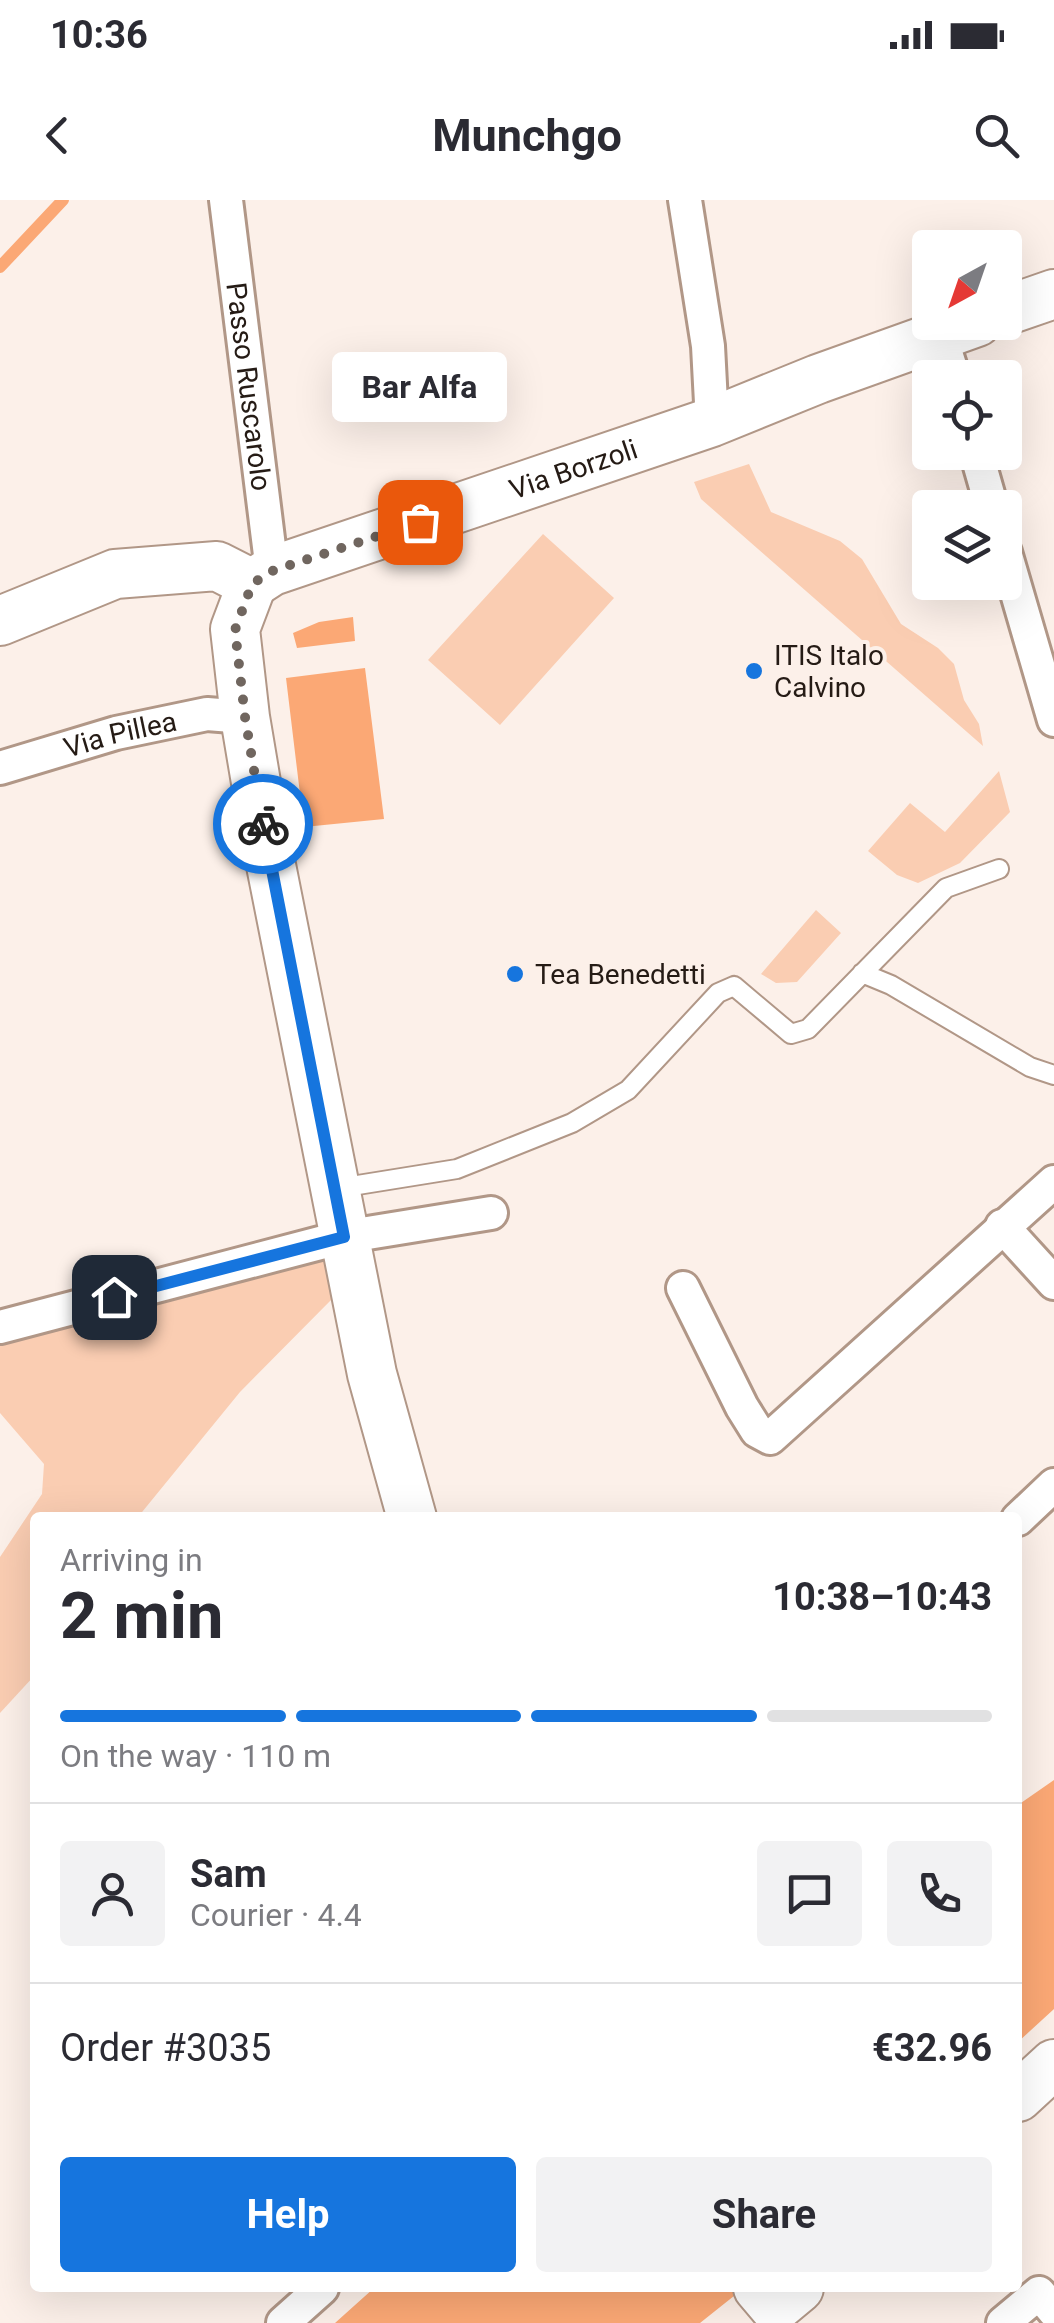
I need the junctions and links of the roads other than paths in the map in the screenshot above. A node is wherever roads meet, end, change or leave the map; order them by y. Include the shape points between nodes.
1 (226, 200) edge
2 (686, 200) edge
3 (1054, 294) edge
4 (1022, 305) edge
5 (958, 346) edge
6 (712, 422) junction
7 (262, 577) junction
8 (1019, 600) edge
9 (0, 620) edge
10 (245, 717) junction
11 (1054, 720) edge
12 (0, 768) edge
13 (999, 869) dead end
14 (862, 972) junction
15 (1054, 1075) edge
16 (1054, 1182) edge
17 (334, 1189) junction
18 (491, 1213) dead end
19 (1002, 1226) junction
20 (344, 1237) junction
21 (1054, 1283) edge
22 (683, 1288) dead end
23 (0, 1327) edge
24 (1054, 1486) edge
25 (410, 1512) edge
26 (1022, 1515) edge
27 (1054, 2064) edge
28 (1022, 2092) edge
29 (318, 2292) edge
30 (1054, 2311) edge
31 (283, 2323) edge
32 (1002, 2323) edge

1 - 7 street, Passo Ruscarolo
2 - 6 street
3 - 4 main road
5 - 6 main road, Via Borzoli via 818,379
6 - 7 main road, Via Borzoli
7 - 9 main road via 218,566 115,574
7 - 10 main road via 235,630
8 - 11 street
10 - 12 street, Via Pillea via 207,714 152,725
10 - 17 main road
13 - 14 lane via 946,888
14 - 15 lane
14 - 17 lane via 808,1029 791,1034 734,986 718,993 628,1090 572,1123 457,1169
16 - 19 street
17 - 20 main road
18 - 20 street
19 - 21 street
19 - 22 street via 770,1438 742,1407
20 - 23 street
20 - 25 main road
24 - 26 street
27 - 28 main road
29 - 31 street
30 - 32 street via 1039,2293

